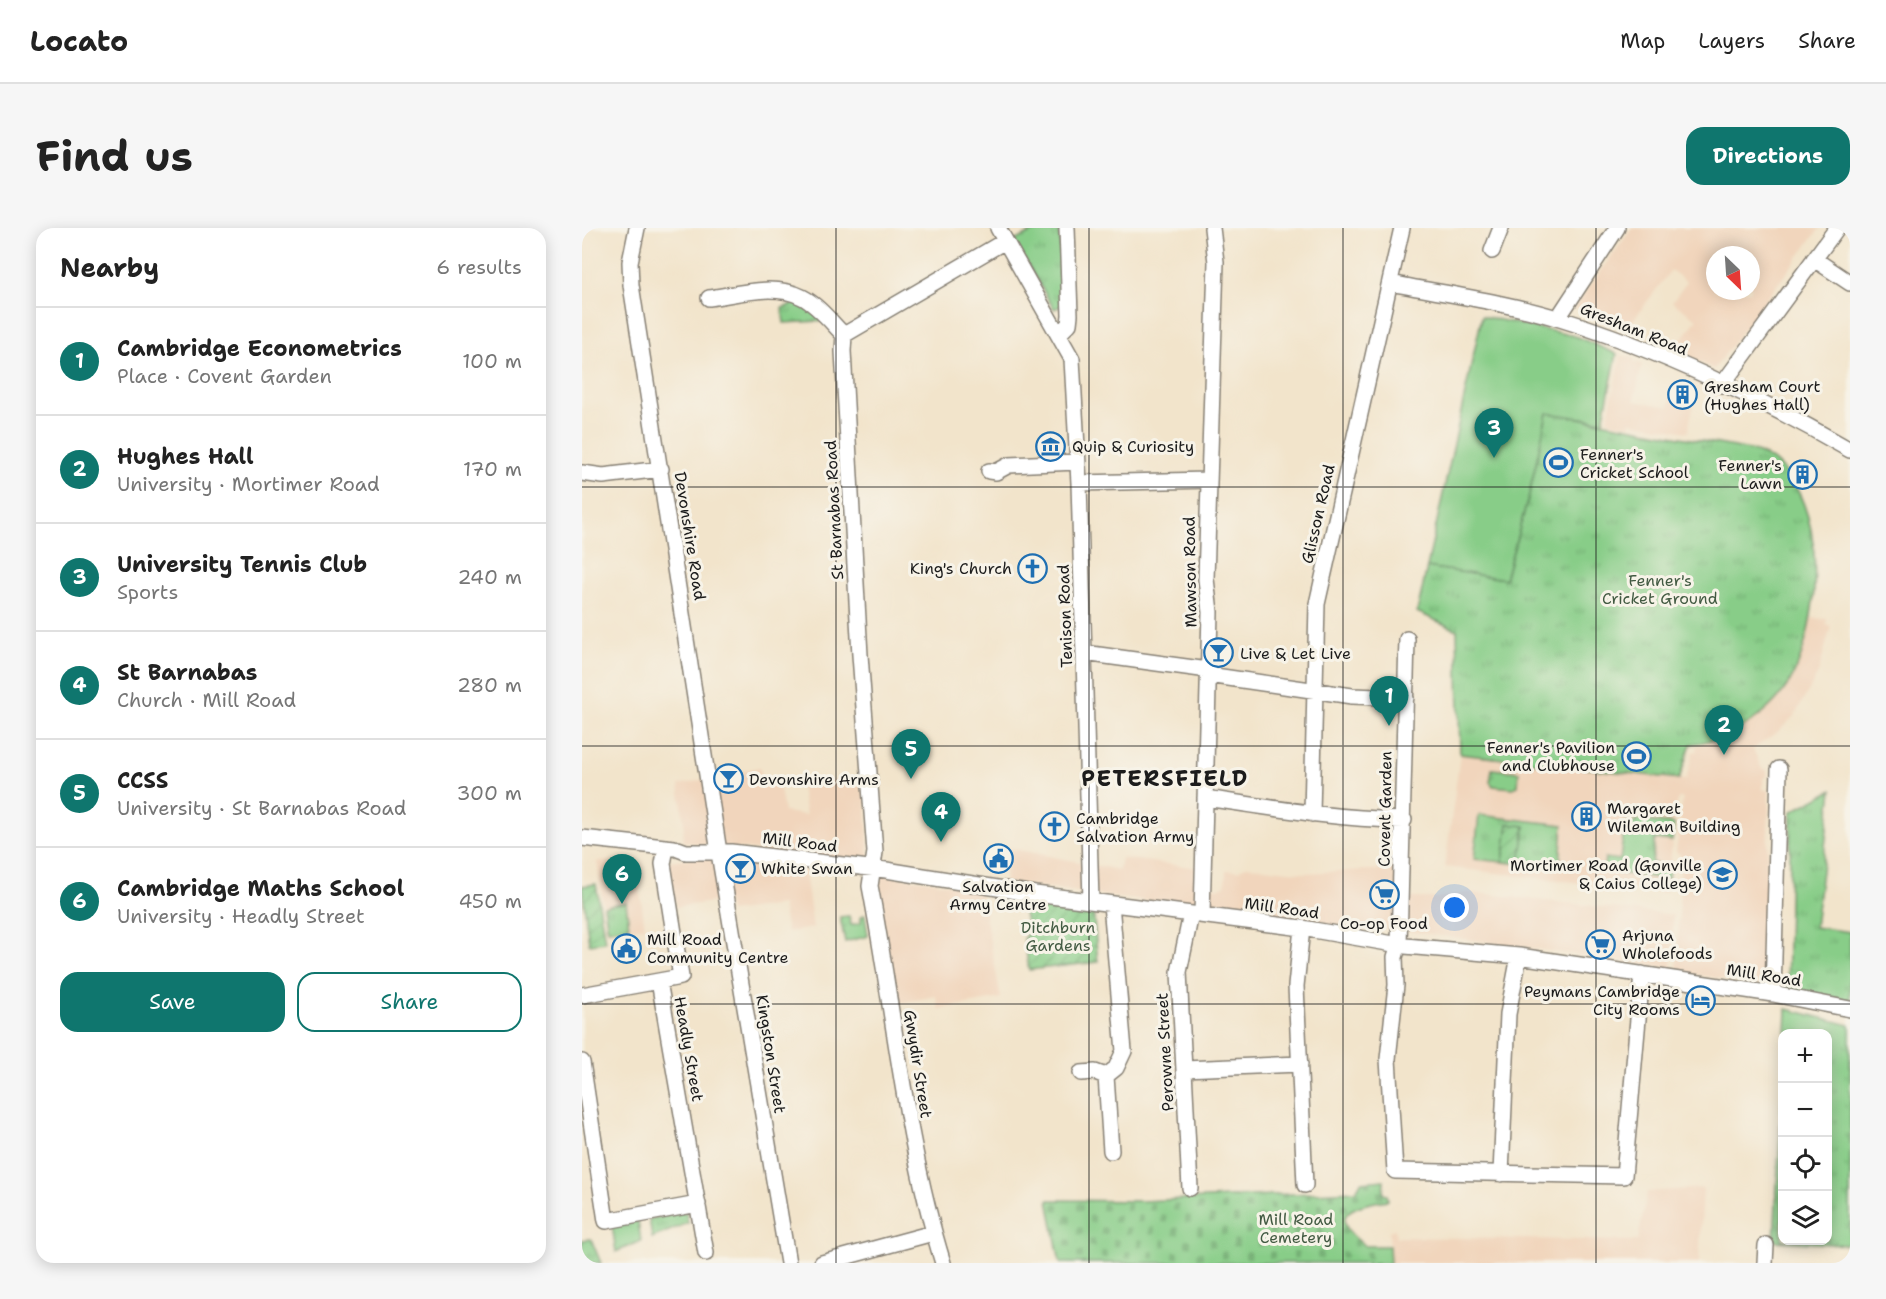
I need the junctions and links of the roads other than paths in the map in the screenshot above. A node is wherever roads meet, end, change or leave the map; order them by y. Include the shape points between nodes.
1 (637, 228) edge
2 (1067, 228) edge
3 (1212, 228) edge
4 (1401, 228) edge
5 (1501, 228) edge
6 (1617, 228) edge
7 (1837, 228) edge
8 (1001, 234) edge
9 (1492, 251) dead end
10 (1814, 259) junction
11 (1390, 283) junction
12 (1850, 284) edge
13 (709, 298) dead end
14 (1558, 318) junction
15 (1059, 334) junction
16 (844, 335) junction
17 (1722, 385) junction
18 (1850, 450) edge
19 (1077, 462) junction
20 (661, 469) junction
21 (989, 471) dead end
22 (582, 473) edge
23 (1208, 480) junction
24 (1079, 483) junction
25 (1407, 639) dead end
26 (1084, 653) junction
27 (1208, 673) junction
28 (1315, 691) junction
29 (1406, 698) junction
30 (1779, 769) dead end
31 (1205, 798) junction
32 (1312, 814) junction
33 (1404, 820) junction
34 (582, 838) edge
35 (672, 848) junction
36 (716, 855) junction
37 (872, 869) junction
38 (1091, 901) junction
39 (1111, 904) junction
40 (1196, 915) junction
41 (1302, 928) junction
42 (1399, 944) junction
43 (1519, 956) junction
44 (1642, 974) junction
45 (659, 981) junction
46 (1773, 994) junction
47 (582, 995) edge
48 (1850, 1009) edge
49 (582, 1062) edge
50 (1300, 1064) junction
51 (1184, 1069) junction
52 (1081, 1073) dead end
53 (1106, 1076) junction
54 (1112, 1151) dead end
55 (1501, 1174) junction
56 (1305, 1185) dead end
57 (1190, 1188) dead end
58 (698, 1204) junction
59 (933, 1233) junction
60 (1766, 1245) dead end
61 (706, 1253) dead end
62 (788, 1263) edge
63 (822, 1263) edge
64 (943, 1263) edge
65 (1765, 1263) edge

1 - 20 street, Devonshire Road via 630,262 631,285
2 - 15 street via 1070,315 1069,324
3 - 23 street, Mawson Road via 1216,262
4 - 11 street, Glisson Road
5 - 9 street
6 - 14 street
7 - 10 street
8 - 15 street, Tenison Road
8 - 16 street
10 - 12 street
10 - 17 street
11 - 14 street, Gresham Road
11 - 28 street, Glisson Road via 1317,604
13 - 16 street via 769,290 790,293 804,298
14 - 17 street, Gresham Road
15 - 19 street, Tenison Road via 1072,359
16 - 37 street, St Barnabas Road via 875,859
17 - 18 street, Gresham Road
19 - 21 street via 1009,465
19 - 24 street, Tenison Road
20 - 22 street via 603,476
20 - 36 street, Devonshire Road
23 - 24 street
23 - 27 street, Mawson Road
24 - 26 street, Tenison Road
25 - 29 street, Covent Garden
26 - 27 street
26 - 38 street, Tenison Road
27 - 28 street
27 - 31 street, Mawson Road
28 - 29 street
28 - 32 street, Glisson Road
29 - 33 street, Covent Garden
30 - 46 street
31 - 32 street
31 - 40 street, Mawson Road
32 - 33 street
33 - 42 street, Covent Garden
34 - 35 street, Mill Road
35 - 36 street, Mill Road
35 - 45 street, Headly Street via 663,864 681,977
36 - 37 street, Mill Road
36 - 62 street, Kingston Street
37 - 38 street, Mill Road
37 - 59 street, Gwydir Street via 870,886 910,1124
38 - 39 street, Mill Road
39 - 40 street, Mill Road
39 - 53 street via 1124,1051 1121,1061
40 - 41 street, Mill Road
40 - 51 street, Perowne Street via 1179,972
41 - 42 street, Mill Road
41 - 50 street via 1296,986
42 - 43 street, Mill Road
42 - 55 street, Covent Garden via 1388,1059 1395,1172
43 - 44 street, Mill Road
43 - 55 street via 1508,1014
44 - 46 street, Mill Road
44 - 55 street via 1624,1176
45 - 47 street
45 - 58 street, Headly Street
46 - 48 street, Mill Road
49 - 58 street via 606,1221
50 - 51 street
50 - 56 street
51 - 57 street, Perowne Street
52 - 53 street
53 - 54 street
58 - 61 street, Headly Street
59 - 63 street
59 - 64 street, Gwydir Street
60 - 65 street

